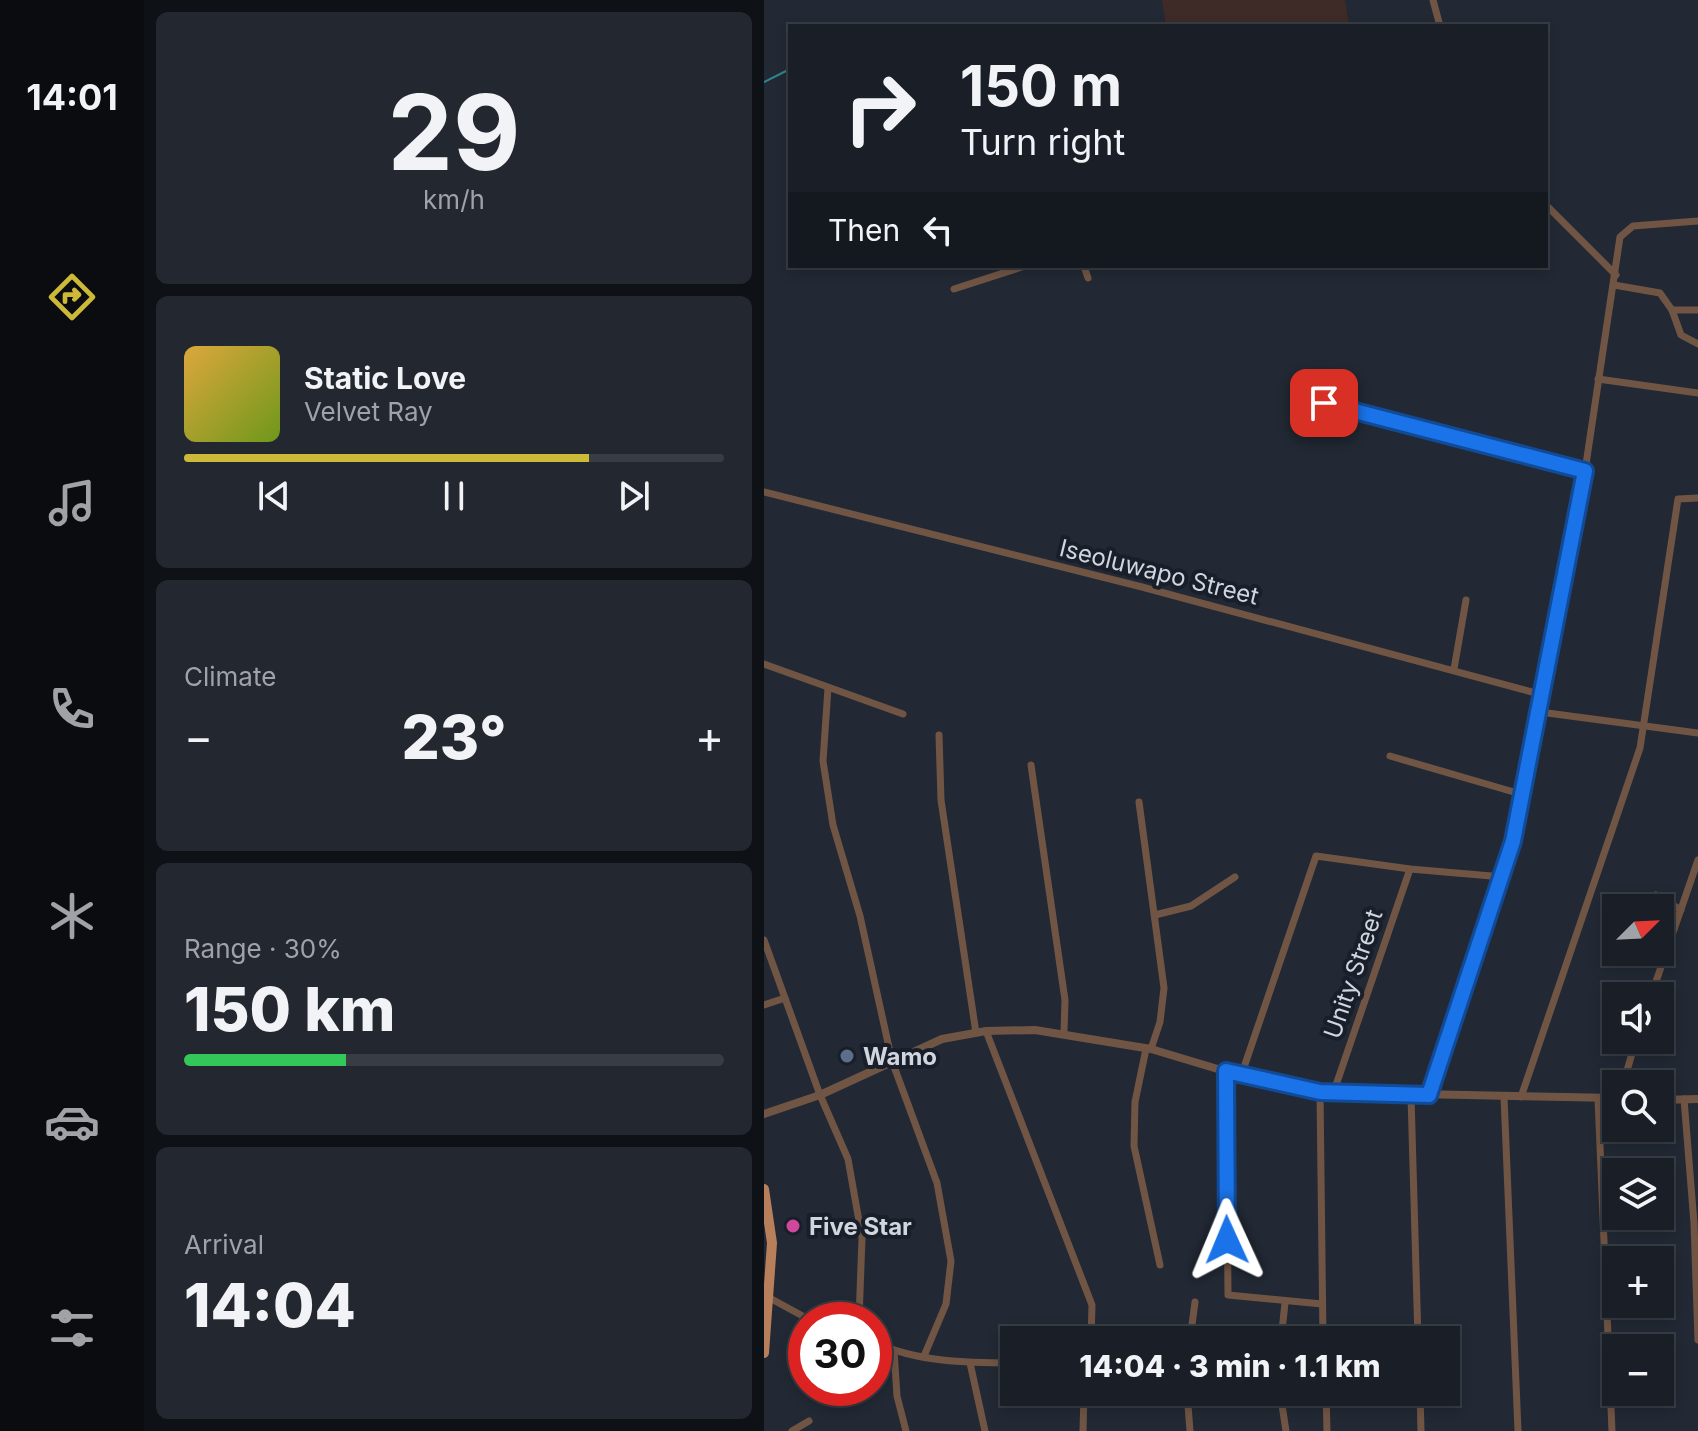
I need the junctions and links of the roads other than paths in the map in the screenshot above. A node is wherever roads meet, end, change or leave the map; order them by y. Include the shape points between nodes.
1 (1433, 0) edge
2 (1439, 24) edge
3 (1548, 207) edge
4 (1698, 221) edge
5 (1019, 268) edge
6 (1085, 268) edge
7 (1616, 275) junction
8 (1088, 278) dead end
9 (1614, 285) junction
10 (954, 289) dead end
11 (1672, 310) junction
12 (1698, 310) edge
13 (1698, 344) edge
14 (1598, 379) junction
15 (1698, 393) edge
16 (1324, 403) dead end
17 (1585, 471) junction
18 (764, 492) edge
19 (1698, 498) edge
20 (1466, 600) dead end
21 (764, 664) edge
22 (1454, 669) junction
23 (828, 688) junction
24 (1543, 695) junction
25 (1540, 712) junction
26 (903, 714) dead end
27 (1644, 724) junction
28 (1698, 733) edge
29 (939, 735) dead end
30 (1390, 756) dead end
31 (1031, 765) dead end
32 (1524, 795) junction
33 (1139, 802) dead end
34 (1698, 860) edge
35 (1410, 869) junction
36 (1235, 877) dead end
37 (1503, 877) junction
38 (1674, 906) edge
39 (1681, 910) junction
40 (1155, 915) junction
41 (764, 940) edge
42 (1656, 982) edge
43 (785, 998) junction
44 (764, 1005) edge
45 (981, 1032) junction
46 (1064, 1032) junction
47 (1149, 1049) junction
48 (892, 1061) junction
49 (1226, 1071) junction
50 (1241, 1076) junction
51 (1334, 1091) junction
52 (1320, 1092) junction
53 (820, 1095) junction
54 (1429, 1095) junction
55 (1411, 1096) junction
56 (1504, 1097) junction
57 (1521, 1097) junction
58 (1598, 1098) junction
59 (1602, 1098) edge
60 (1674, 1099) edge
61 (1684, 1099) junction
62 (1698, 1099) edge
63 (764, 1114) edge
64 (764, 1189) edge
65 (1696, 1223) edge
66 (1160, 1265) dead end
67 (768, 1296) edge
68 (860, 1302) edge
69 (1195, 1302) dead end
70 (1285, 1303) junction
71 (1322, 1304) junction
72 (788, 1310) edge
73 (1091, 1326) edge
74 (1192, 1326) edge
75 (1283, 1326) edge
76 (1323, 1326) edge
77 (1418, 1326) edge
78 (1698, 1340) edge
79 (894, 1351) joint
80 (764, 1353) edge
81 (924, 1356) junction
82 (970, 1363) junction
83 (1000, 1363) edge
84 (1084, 1406) edge
85 (1188, 1406) edge
86 (1282, 1406) edge
87 (1326, 1406) edge
88 (1420, 1406) edge
89 (809, 1421) dead end
90 (792, 1431) edge
91 (906, 1431) edge
92 (985, 1431) edge
93 (1083, 1431) edge
94 (1190, 1431) edge
95 (1286, 1431) edge
96 (1327, 1431) edge
97 (1421, 1431) edge
98 (1518, 1431) edge
99 (1612, 1431) edge

1 - 2 street
3 - 7 street
4 - 7 street via 1623,231
5 - 10 street
6 - 8 street
7 - 9 street
9 - 11 street via 1660,293
9 - 14 street
11 - 12 street
11 - 13 street via 1681,335
14 - 15 street
14 - 17 street
16 - 17 street
17 - 24 street
18 - 22 street, Iseoluwapo Street
19 - 27 street via 1678,499
20 - 22 street
21 - 23 street
22 - 24 street, Iseoluwapo Street
23 - 26 street
23 - 48 street via 826,786
24 - 25 street
25 - 27 street
25 - 32 street
27 - 28 street
27 - 57 street
29 - 45 street via 941,800
30 - 32 street
31 - 46 street via 1065,1000
32 - 37 street
33 - 40 street
34 - 39 street
35 - 37 street
35 - 50 street via 1316,856
35 - 51 street, Unity Street
36 - 40 street via 1191,906
37 - 54 street
38 - 39 street
39 - 42 street
40 - 47 street via 1163,1005
41 - 43 street
43 - 44 street
43 - 53 street
45 - 46 street
45 - 48 street via 930,1043
45 - 73 street via 1092,1305
46 - 47 street
47 - 49 street
47 - 66 street via 1135,1102 1134,1146
48 - 53 street
48 - 81 street via 937,1183 951,1261 946,1304
49 - 50 street
49 - 70 street via 1228,1295
50 - 52 street
51 - 52 street
51 - 55 street
52 - 71 street
53 - 63 street
53 - 68 street via 848,1159 857,1196
54 - 55 street
54 - 56 street
55 - 77 street
56 - 57 street
56 - 98 street
57 - 58 street
58 - 59 street
58 - 99 street
60 - 61 street
61 - 62 street
61 - 65 street
64 - 67 main road via 772,1243
65 - 78 street
67 - 72 street
67 - 80 main road
69 - 74 street
70 - 71 street
70 - 75 street
71 - 76 street
79 - 81 street
79 - 91 street
81 - 82 street
82 - 83 street
82 - 92 street
84 - 93 street
85 - 94 street
86 - 95 street
87 - 96 street
88 - 97 street
89 - 90 street

